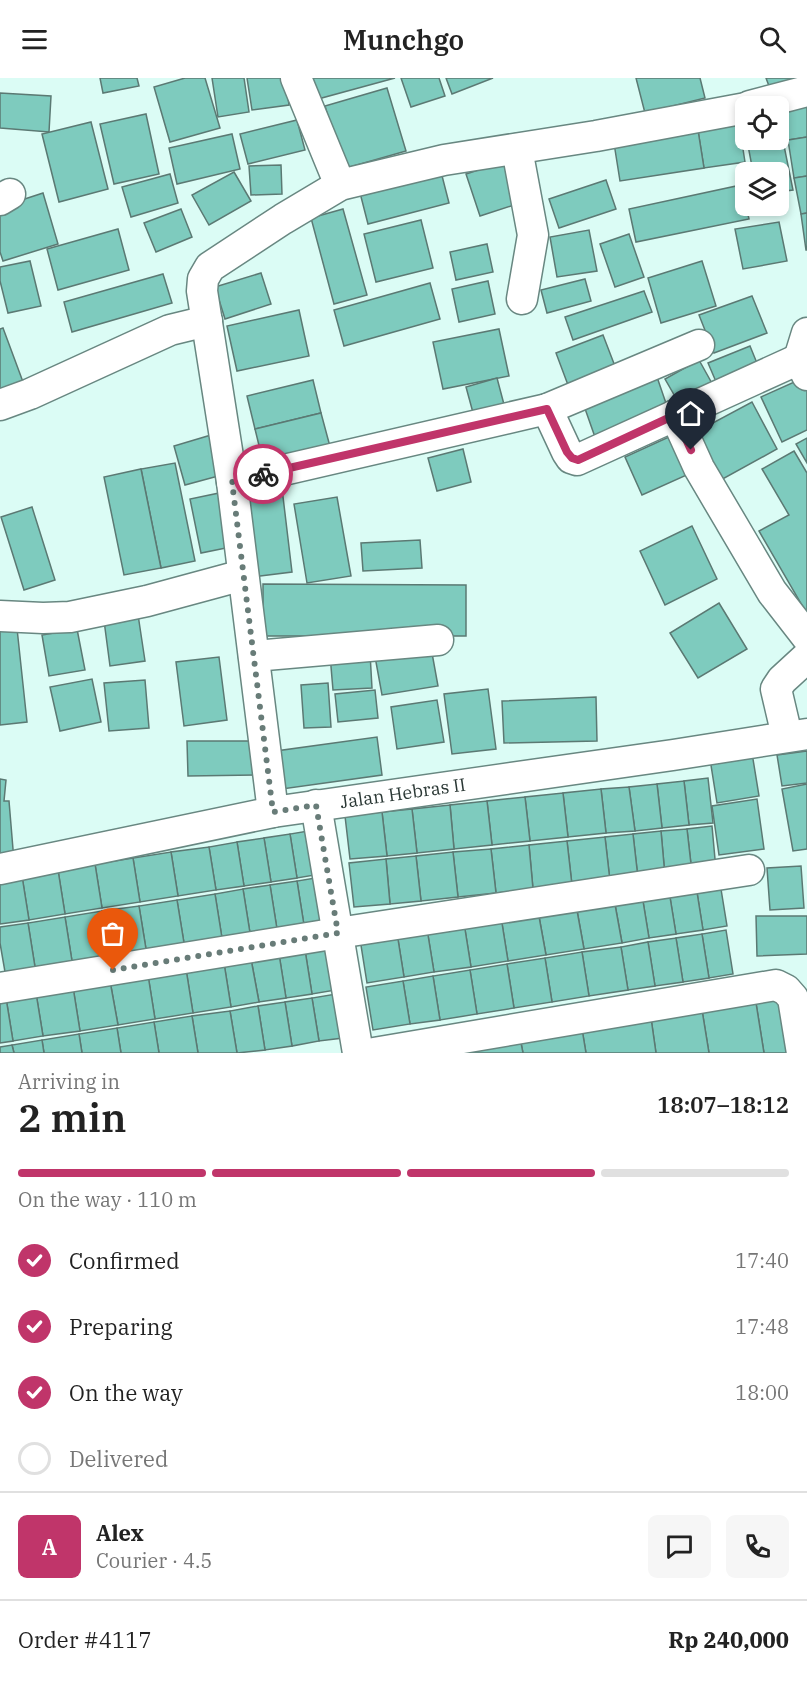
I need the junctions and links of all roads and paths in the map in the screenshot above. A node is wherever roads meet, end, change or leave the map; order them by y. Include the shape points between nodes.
1 (296, 78) edge
2 (807, 91) edge
3 (788, 96) edge
4 (735, 110) edge
5 (517, 149) junction
6 (340, 185) junction
7 (522, 299) dead end
8 (207, 321) junction
9 (699, 345) dead end
10 (804, 356) edge
11 (0, 405) edge
12 (547, 409) junction
13 (675, 415) junction
14 (232, 482) junction
15 (243, 575) junction
16 (0, 616) edge
17 (807, 637) edge
18 (438, 640) dead end
19 (254, 657) junction
20 (807, 657) edge
21 (797, 735) edge
22 (316, 805) junction
23 (273, 812) junction
24 (0, 869) edge
25 (749, 870) dead end
26 (338, 933) junction
27 (0, 988) edge
28 (358, 1053) edge
29 (374, 1053) edge
30 (802, 1053) edge

1 - 6 street
2 - 3 street
4 - 5 street
5 - 6 street via 444,160
5 - 7 street via 533,235
6 - 8 street via 210,267 202,291
8 - 11 street via 170,330
8 - 14 street
9 - 12 street
10 - 13 street
12 - 13 street via 567,452 578,460
12 - 14 street
13 - 17 street via 699,468 772,592
14 - 15 street
15 - 16 street via 70,617
15 - 19 street
18 - 19 street
19 - 23 street
20 - 21 street via 776,689
21 - 22 street, Jalan Hebras II
22 - 23 street, Jalan Hebras II
22 - 26 street
23 - 24 street, Jalan Hebras II
25 - 26 street
26 - 27 street
26 - 28 street
29 - 30 street via 776,986 793,998

